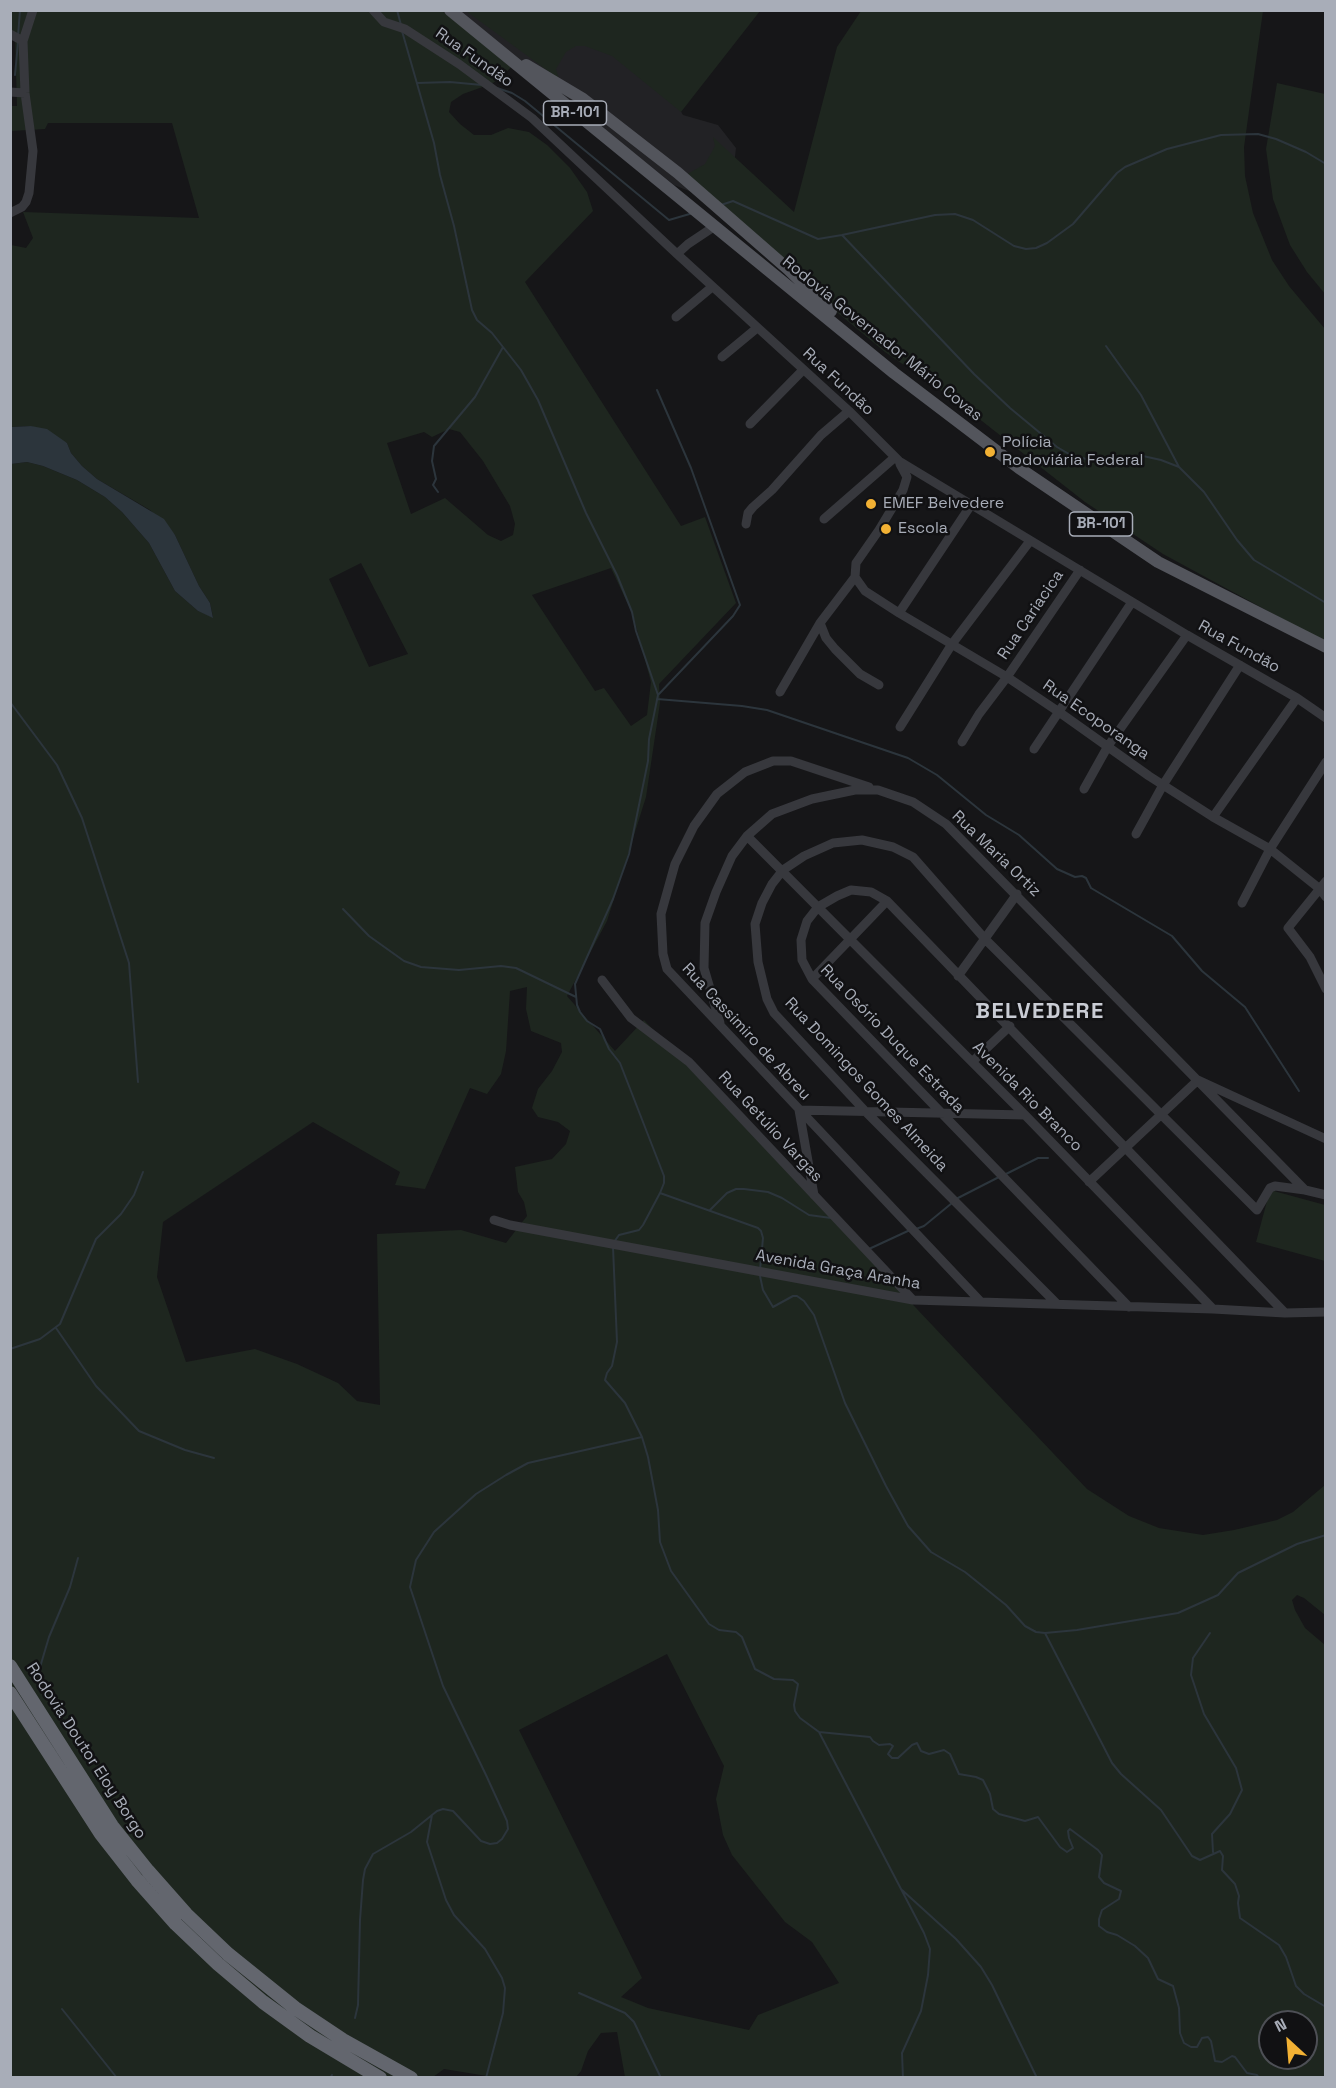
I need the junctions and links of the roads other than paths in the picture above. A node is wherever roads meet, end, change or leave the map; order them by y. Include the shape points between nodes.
1 (33, 10) edge
2 (374, 10) edge
3 (450, 10) edge
4 (10, 34) edge
5 (23, 40) junction
6 (490, 44) junction
7 (10, 92) edge
8 (25, 93) junction
9 (672, 191) junction
10 (10, 213) edge
11 (715, 226) junction
12 (739, 228) junction
13 (677, 254) junction
14 (712, 287) junction
15 (676, 317) dead end
16 (757, 328) junction
17 (722, 357) dead end
18 (803, 370) junction
19 (894, 373) junction
20 (849, 411) junction
21 (750, 424) dead end
22 (896, 460) junction
23 (971, 505) junction
24 (824, 519) dead end
25 (746, 524) dead end
26 (1030, 540) junction
27 (1080, 570) junction
28 (855, 577) junction
29 (1132, 602) junction
30 (898, 613) junction
31 (820, 623) junction
32 (1187, 635) junction
33 (952, 644) junction
34 (1326, 647) edge
35 (1240, 664) junction
36 (1006, 677) junction
37 (879, 685) dead end
38 (780, 692) dead end
39 (1297, 698) junction
40 (1059, 711) junction
41 (1326, 718) edge
42 (900, 727) dead end
43 (962, 742) dead end
44 (1108, 746) junction
45 (1034, 749) dead end
46 (1326, 762) edge
47 (1163, 785) junction
48 (1084, 789) dead end
49 (878, 790) junction
50 (1213, 817) junction
51 (1136, 834) dead end
52 (747, 836) junction
53 (1270, 849) junction
54 (783, 870) junction
55 (1324, 889) edge
56 (1017, 894) junction
57 (888, 901) junction
58 (1242, 903) dead end
59 (818, 907) junction
60 (985, 939) junction
61 (850, 940) junction
62 (958, 976) junction
63 (812, 979) junction
64 (602, 980) dead end
65 (1326, 989) edge
66 (720, 1023) junction
67 (1010, 1026) junction
68 (972, 1062) junction
69 (1198, 1080) junction
70 (799, 1110) junction
71 (866, 1112) junction
72 (942, 1113) junction
73 (1161, 1114) junction
74 (1025, 1115) junction
75 (1326, 1139) edge
76 (1126, 1147) junction
77 (1089, 1182) junction
78 (1305, 1190) junction
79 (814, 1195) junction
80 (1326, 1195) edge
81 (494, 1220) dead end
82 (913, 1300) junction
83 (981, 1302) junction
84 (1057, 1304) junction
85 (1130, 1306) junction
86 (1213, 1309) junction
87 (1326, 1312) edge
88 (1285, 1313) junction
89 (10, 1666) edge
90 (10, 1693) edge
91 (380, 2078) edge
92 (411, 2078) edge

1 - 5 street
2 - 13 street, Rua Fundão via 384,22 405,29 459,64 532,118
3 - 6 main road, Rodovia Governador Mário Covas / BR-101
4 - 5 street
5 - 8 street
6 - 9 main road, Rodovia Governador Mário Covas / BR-101
6 - 12 main road via 583,99 678,173
7 - 8 street
8 - 10 street via 33,151 29,193 22,207
9 - 11 main road, Rodovia Governador Mário Covas / BR-101
9 - 12 main road via 710,207
11 - 13 street
11 - 19 main road, Rodovia Governador Mário Covas / BR-101
12 - 19 main road via 788,269
13 - 14 street, Rua Fundão
14 - 15 street
14 - 16 street, Rua Fundão
16 - 17 street
16 - 18 street, Rua Fundão
18 - 20 street, Rua Fundão
18 - 21 street
19 - 34 main road, Rodovia Governador Mário Covas / BR-101 via 1018,468 1158,562
20 - 22 street, Rua Fundão
20 - 25 street via 753,507
22 - 23 street, Rua Fundão
22 - 24 street
22 - 28 street via 908,477 856,563
23 - 26 street, Rua Fundão
23 - 30 street
26 - 27 street, Rua Fundão
26 - 33 street
27 - 29 street, Rua Fundão
27 - 36 street, Rua Cariacica
28 - 30 street, Rua Ecoporanga via 865,591
28 - 31 street
29 - 32 street, Rua Fundão
29 - 40 street
30 - 33 street, Rua Ecoporanga
31 - 37 street via 835,649 860,674
31 - 38 street
32 - 35 street, Rua Fundão
32 - 44 street
33 - 36 street, Rua Ecoporanga
33 - 42 street
35 - 39 street, Rua Fundão
35 - 47 street
36 - 40 street, Rua Ecoporanga
36 - 43 street, Rua Cariacica
39 - 41 street, Rua Fundão
39 - 50 street
40 - 44 street, Rua Ecoporanga
40 - 45 street
44 - 47 street, Rua Ecoporanga
44 - 48 street
46 - 53 street
47 - 50 street, Rua Ecoporanga
47 - 51 street
49 - 52 street, Rua Maria Ortiz via 855,790 812,799 772,814
49 - 56 street, Rua Maria Ortiz via 913,802 946,824
49 - 66 street, Rua Cassimiro de Abreu via 791,761 773,761 745,772 717,794 694,826 675,864 661,914 663,954 667,969
50 - 53 street, Rua Ecoporanga
52 - 54 street, Avenida Rio Branco
52 - 66 street, Rua Maria Ortiz via 732,856 705,923 704,968
53 - 55 street, Rua Ecoporanga
53 - 58 street
54 - 59 street, Avenida Rio Branco
54 - 60 street, Rua Domingos Gomes Almeida via 833,843 862,840 893,846 913,856
54 - 71 street, Rua Domingos Gomes Almeida via 762,903 755,924 758,962 767,999 774,1013
55 - 65 street via 1288,928 1310,957
56 - 60 street
56 - 69 street, Rua Maria Ortiz
57 - 59 street via 871,892 851,890
57 - 61 street
57 - 62 street
59 - 61 street, Avenida Rio Branco
59 - 63 street, Rua Osório Duque Estrada via 807,921 801,940 802,960
60 - 62 street
60 - 73 street, Rua Domingos Gomes Almeida
61 - 63 street
61 - 68 street, Avenida Rio Branco
62 - 67 street
63 - 72 street, Rua Osório Duque Estrada
64 - 79 street, Rua Getúlio Vargas via 631,1018 689,1062
66 - 70 street, Rua Cassimiro de Abreu
67 - 68 street
67 - 76 street
68 - 74 street, Avenida Rio Branco
69 - 73 street
69 - 75 street
69 - 78 street, Rua Maria Ortiz
70 - 71 street
70 - 79 street
70 - 83 street, Rua Cassimiro de Abreu
71 - 72 street
71 - 84 street, Rua Domingos Gomes Almeida
72 - 74 street
72 - 85 street, Rua Osório Duque Estrada
73 - 76 street
73 - 78 street, Rua Domingos Gomes Almeida via 1257,1210 1270,1188
74 - 77 street, Avenida Rio Branco
76 - 77 street
76 - 88 street
77 - 86 street, Avenida Rio Branco
78 - 80 street
79 - 82 street, Rua Getúlio Vargas
81 - 82 street, Avenida Graça Aranha
82 - 83 street, Avenida Graça Aranha
83 - 84 street, Avenida Graça Aranha
84 - 85 street, Avenida Graça Aranha
85 - 86 street, Avenida Graça Aranha
86 - 88 street, Avenida Graça Aranha
87 - 88 street, Avenida Graça Aranha
89 - 92 highway, Rodovia Doutor Eloy Borgo via 107,1818 186,1914 295,2008
90 - 91 highway, Rodovia Doutor Eloy Borgo via 101,1834 176,1924 263,2002

